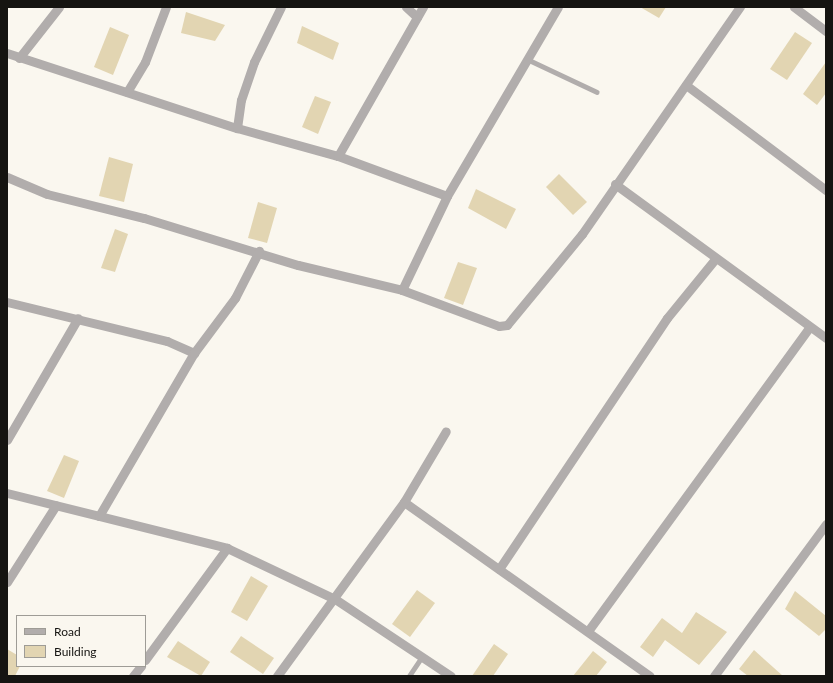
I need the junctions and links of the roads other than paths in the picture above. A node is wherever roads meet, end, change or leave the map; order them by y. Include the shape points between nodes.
1 (59, 7) edge
2 (166, 7) edge
3 (281, 7) edge
4 (406, 7) edge
5 (423, 7) edge
6 (558, 7) edge
7 (740, 7) edge
8 (794, 7) edge
9 (417, 17) junction
10 (826, 31) edge
11 (7, 53) edge
12 (19, 58) junction
13 (527, 59) junction
14 (686, 85) junction
15 (127, 92) junction
16 (597, 92) dead end
17 (237, 128) junction
18 (338, 156) junction
19 (7, 177) edge
20 (615, 184) junction
21 (826, 190) edge
22 (447, 196) junction
23 (259, 251) junction
24 (716, 258) junction
25 (402, 290) junction
26 (7, 302) edge
27 (78, 318) junction
28 (810, 326) junction
29 (826, 338) edge
30 (194, 353) junction
31 (446, 431) dead end
32 (7, 440) edge
33 (7, 493) edge
34 (404, 502) junction
35 (56, 505) junction
36 (99, 516) junction
37 (826, 524) edge
38 (227, 548) junction
39 (499, 569) junction
40 (7, 582) edge
41 (335, 599) junction
42 (588, 631) junction
43 (422, 657) junction
44 (146, 659) edge
45 (140, 667) edge
46 (133, 676) edge
47 (277, 676) edge
48 (408, 676) edge
49 (451, 676) edge
50 (650, 676) edge
51 (714, 676) edge

1 - 12 street
2 - 15 street via 145,62
3 - 17 street via 254,62 241,100
4 - 9 street
5 - 9 street
6 - 13 street
7 - 14 street
8 - 10 street
9 - 18 street
11 - 12 street
12 - 15 street
13 - 16 lane
13 - 22 street
14 - 20 street
14 - 21 street
15 - 17 street
17 - 18 street
18 - 22 street
19 - 23 street via 47,194
20 - 24 street
20 - 25 street via 582,234 507,325 499,326
22 - 25 street
23 - 25 street via 298,265
23 - 30 street via 235,298
24 - 28 street
24 - 39 street via 667,318
26 - 27 street
27 - 30 street via 167,341
27 - 32 street
28 - 29 street
28 - 42 street
30 - 36 street
31 - 34 street
33 - 35 street
34 - 39 street
34 - 41 street
35 - 36 street
35 - 40 street
36 - 38 street
37 - 51 street
38 - 41 street
38 - 44 street
39 - 42 street
41 - 43 street
41 - 47 street
42 - 50 street
43 - 48 lane
43 - 49 street
45 - 46 street

